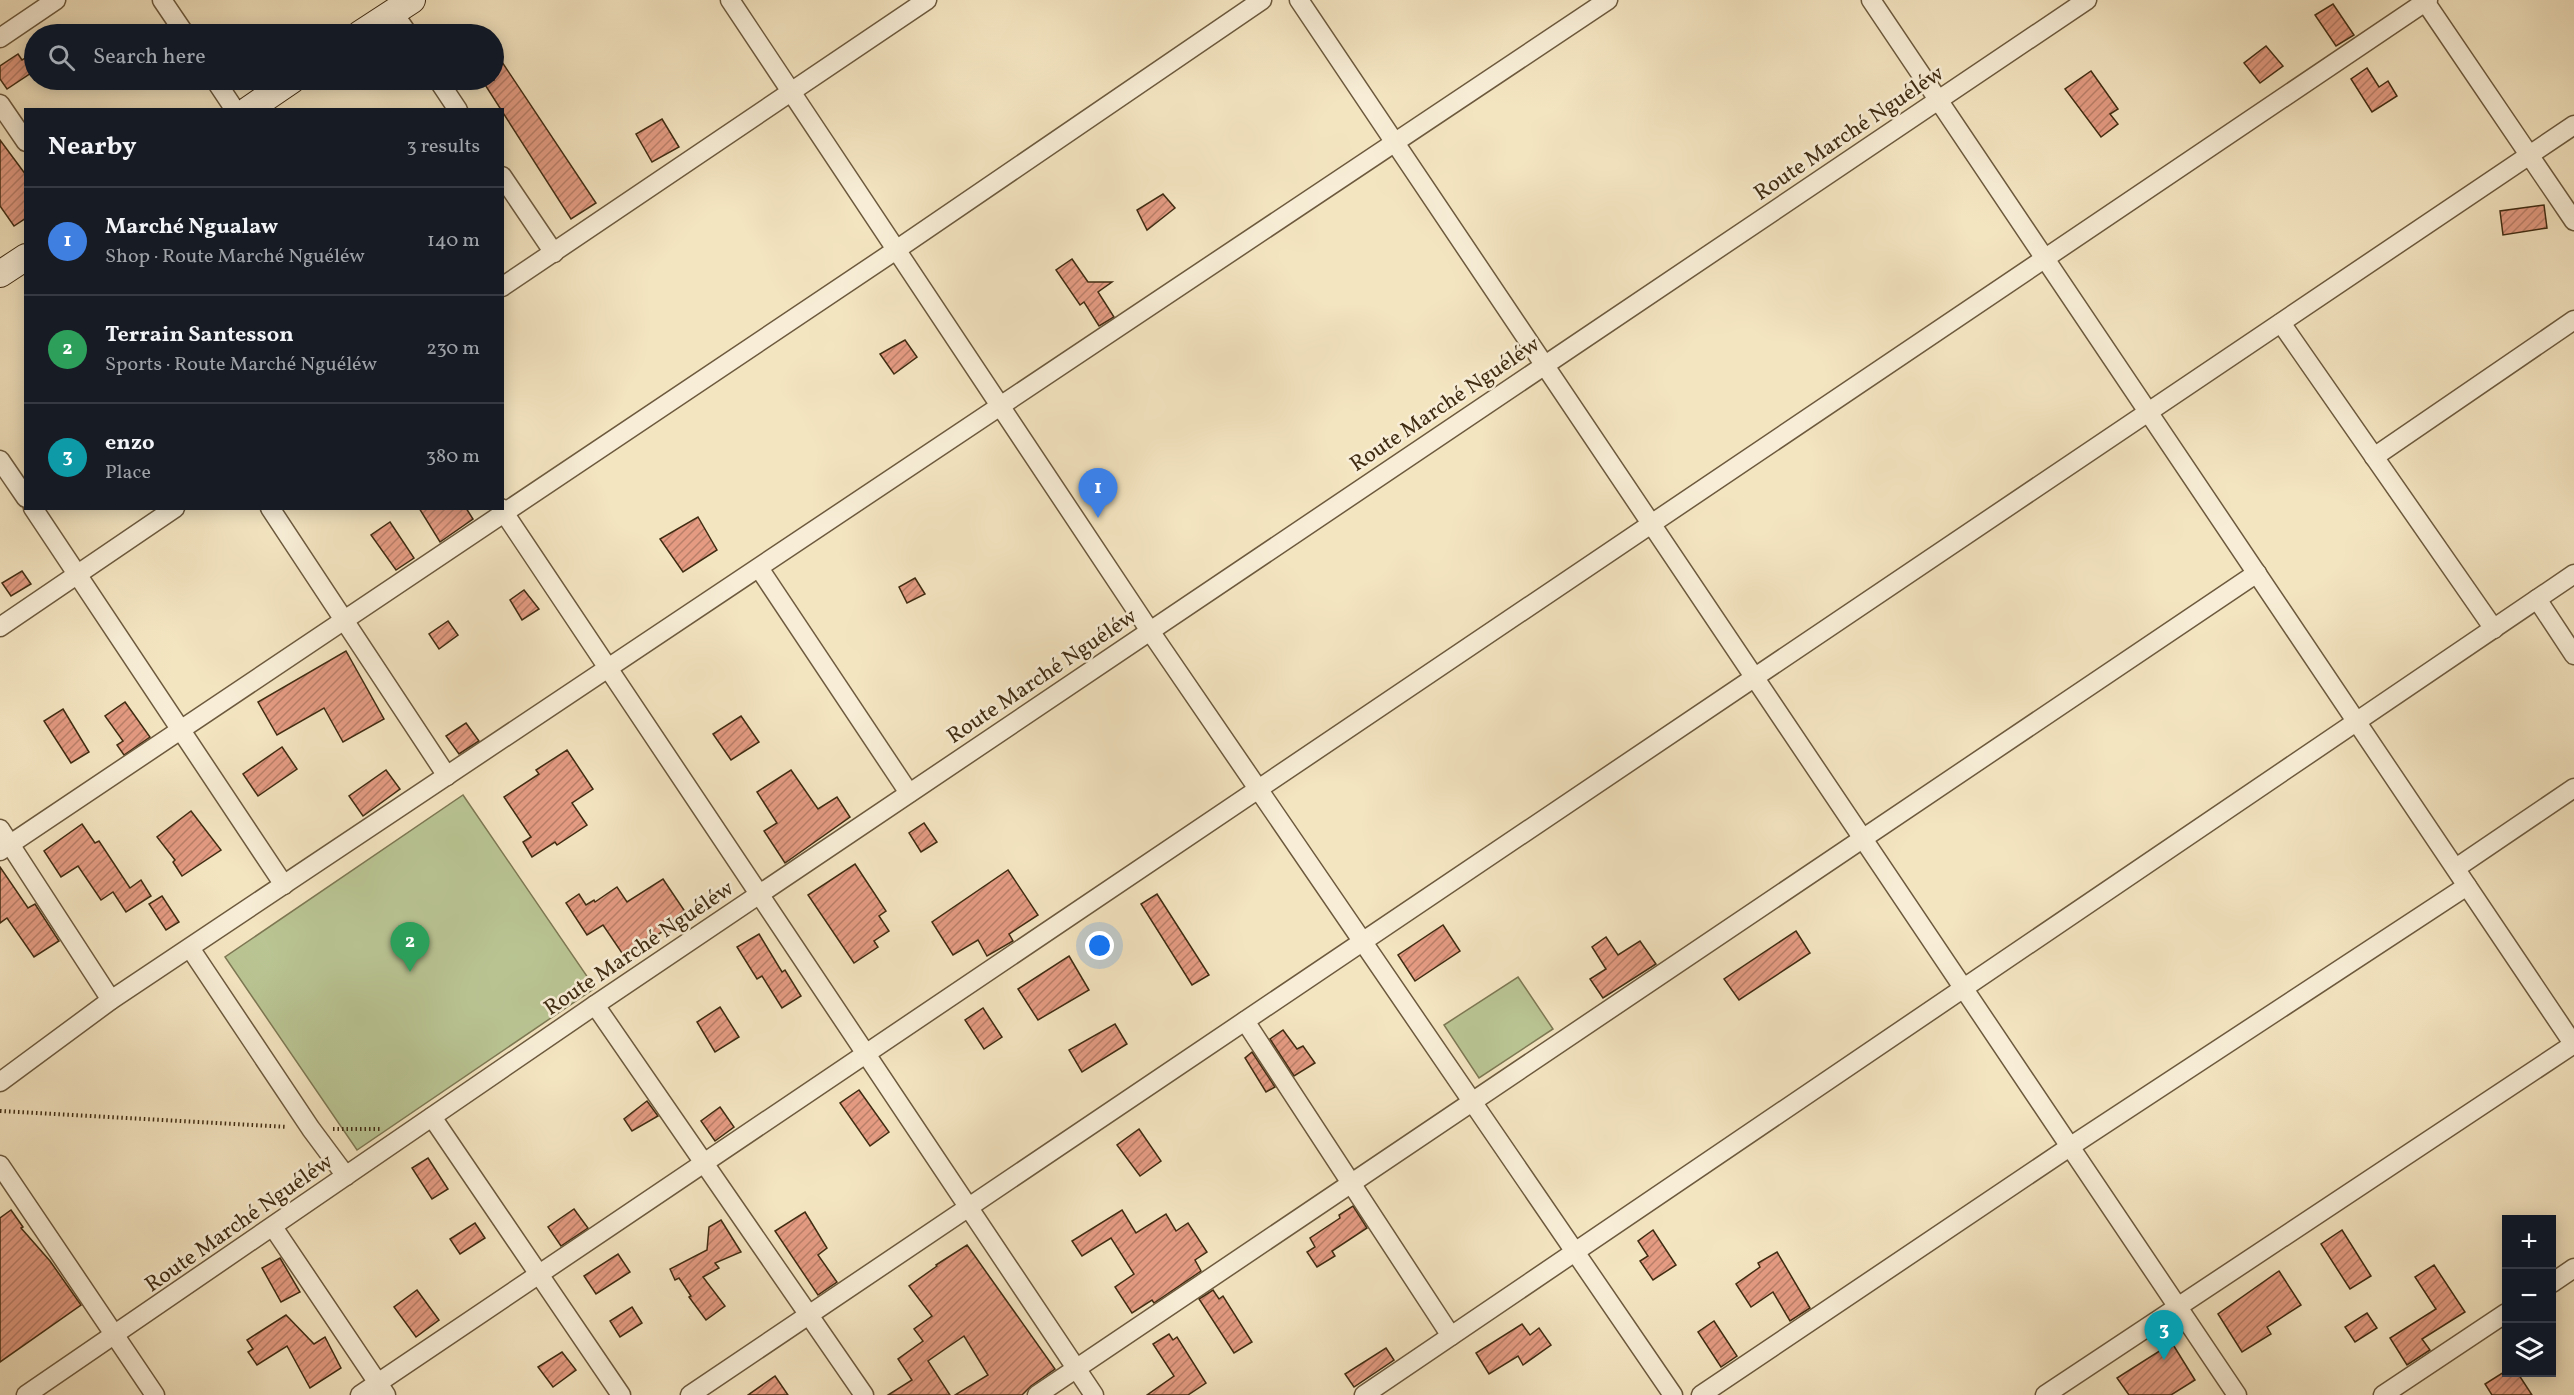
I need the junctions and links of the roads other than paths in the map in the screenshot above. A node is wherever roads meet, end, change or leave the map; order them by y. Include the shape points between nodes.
1 (56, 0) edge
2 (162, 0) edge
3 (730, 0) edge
4 (927, 0) edge
5 (1262, 0) edge
6 (1299, 0) edge
7 (1608, 0) edge
8 (1871, 0) edge
9 (2087, 0) edge
10 (2426, 1) edge
11 (402, 6) edge
12 (178, 24) edge
13 (375, 24) edge
14 (406, 24) edge
15 (0, 38) edge
16 (222, 90) edge
17 (277, 90) edge
18 (445, 90) edge
19 (791, 92) junction
20 (1939, 100) junction
21 (0, 104) edge
22 (234, 108) edge
23 (251, 108) edge
24 (457, 108) edge
25 (2574, 125) edge
26 (24, 139) edge
27 (1395, 143) junction
28 (2529, 155) junction
29 (504, 179) edge
30 (2574, 221) edge
31 (896, 249) junction
32 (554, 252) junction
33 (2045, 258) junction
34 (24, 259) edge
35 (0, 274) edge
36 (504, 286) edge
37 (2574, 320) edge
38 (2281, 322) junction
39 (1544, 365) junction
40 (1000, 406) junction
41 (2149, 412) junction
42 (2374, 457) junction
43 (0, 460) edge
44 (24, 495) edge
45 (34, 510) edge
46 (172, 510) edge
47 (271, 510) edge
48 (503, 511) edge
49 (1651, 524) junction
50 (759, 568) junction
51 (2257, 573) junction
52 (2574, 574) edge
53 (77, 575) junction
54 (2537, 599) junction
55 (344, 621) junction
56 (0, 627) edge
57 (2494, 630) junction
58 (1150, 631) junction
59 (2574, 655) edge
60 (608, 668) junction
61 (1754, 678) junction
62 (2357, 722) junction
63 (180, 730) junction
64 (447, 776) junction
65 (2574, 788) edge
66 (1258, 789) junction
67 (909, 793) junction
68 (1863, 839) junction
69 (3, 842) edge
70 (2456, 868) junction
71 (284, 885) junction
72 (2467, 886) junction
73 (759, 894) junction
74 (1363, 941) junction
75 (190, 948) junction
76 (1964, 988) junction
77 (111, 1000) junction
78 (595, 1005) junction
79 (1245, 1021) junction
80 (2568, 1023) edge
81 (2574, 1044) edge
82 (866, 1053) junction
83 (0, 1082) edge
84 (1472, 1102) junction
85 (432, 1117) junction
86 (2071, 1146) junction
87 (704, 1162) junction
88 (0, 1165) edge
89 (346, 1176) junction
90 (1352, 1184) junction
91 (968, 1207) junction
92 (273, 1227) junction
93 (1575, 1252) junction
94 (2574, 1268) edge
95 (540, 1273) junction
96 (2556, 1280) edge
97 (2178, 1307) junction
98 (810, 1314) junction
99 (2502, 1316) edge
100 (115, 1336) junction
101 (1451, 1336) junction
102 (1076, 1368) junction
103 (382, 1389) edge
104 (26, 1395) edge
105 (155, 1395) edge
106 (360, 1395) edge
107 (621, 1395) edge
108 (690, 1395) edge
109 (864, 1395) edge
110 (1037, 1395) edge
111 (1094, 1395) edge
112 (1364, 1395) edge
113 (1673, 1395) edge
114 (1701, 1395) edge
115 (2045, 1395) edge
116 (2237, 1395) edge
117 (2383, 1395) edge

1 - 15 street
2 - 12 street
3 - 19 street
4 - 19 street
5 - 31 street
6 - 27 street
7 - 27 street
8 - 20 street
9 - 20 street, Route Marché Nguéléw
10 - 28 street
10 - 33 street
11 - 13 main road
11 - 14 street
16 - 22 street
17 - 23 main road
18 - 24 street
19 - 31 street
19 - 32 street
20 - 33 street
20 - 39 street, Route Marché Nguéléw
21 - 26 street
25 - 28 street
27 - 39 street
27 - 40 street
28 - 30 street
28 - 38 street
29 - 32 street
31 - 40 street
31 - 48 street
32 - 36 street
33 - 41 street
33 - 49 street
34 - 35 main road
37 - 42 street
38 - 41 street
38 - 42 street
39 - 49 street
39 - 58 street, Route Marché Nguéléw
40 - 50 street
40 - 58 street
41 - 51 street
41 - 61 street
42 - 57 street
43 - 44 street
45 - 53 street
46 - 53 street
47 - 55 street
48 - 55 street
48 - 60 street
49 - 61 street
49 - 66 street
50 - 60 street
50 - 67 street
51 - 62 street
51 - 68 street
52 - 54 street
53 - 56 street
53 - 63 street
54 - 57 street
54 - 59 street
55 - 63 street
55 - 64 street
57 - 62 street
58 - 66 street
58 - 67 street, Route Marché Nguéléw
60 - 64 street
60 - 73 street
61 - 68 street
61 - 74 street
62 - 70 street
62 - 76 street
63 - 69 street
63 - 71 street
64 - 71 street
65 - 70 street
66 - 74 street
66 - 82 street
67 - 73 street, Route Marché Nguéléw
68 - 76 street
68 - 84 street
69 - 77 street
70 - 72 street
71 - 75 street
72 - 80 street
72 - 86 street
73 - 78 street, Route Marché Nguéléw
73 - 82 street
74 - 79 street
74 - 84 street
75 - 77 street
75 - 89 street
76 - 86 street
76 - 93 street
77 - 83 street
78 - 85 street, Route Marché Nguéléw
78 - 87 street
79 - 90 street
79 - 91 street
80 - 81 street
81 - 97 street
82 - 87 street
82 - 91 street
84 - 90 street
84 - 93 street
85 - 89 street, Route Marché Nguéléw
85 - 95 street
86 - 97 street
86 - 114 street
87 - 95 street
87 - 98 street
88 - 100 street
89 - 92 street, Route Marché Nguéléw
90 - 101 street
90 - 102 street
91 - 98 street
91 - 102 street
92 - 100 street, Route Marché Nguéléw
92 - 103 street
93 - 101 street
93 - 113 street
94 - 96 street
95 - 103 street
95 - 107 street
97 - 115 street
97 - 116 street
98 - 108 street
98 - 109 street
99 - 117 street
100 - 104 street, Route Marché Nguéléw
100 - 105 street
101 - 112 street
102 - 110 street
102 - 111 street
103 - 106 street

